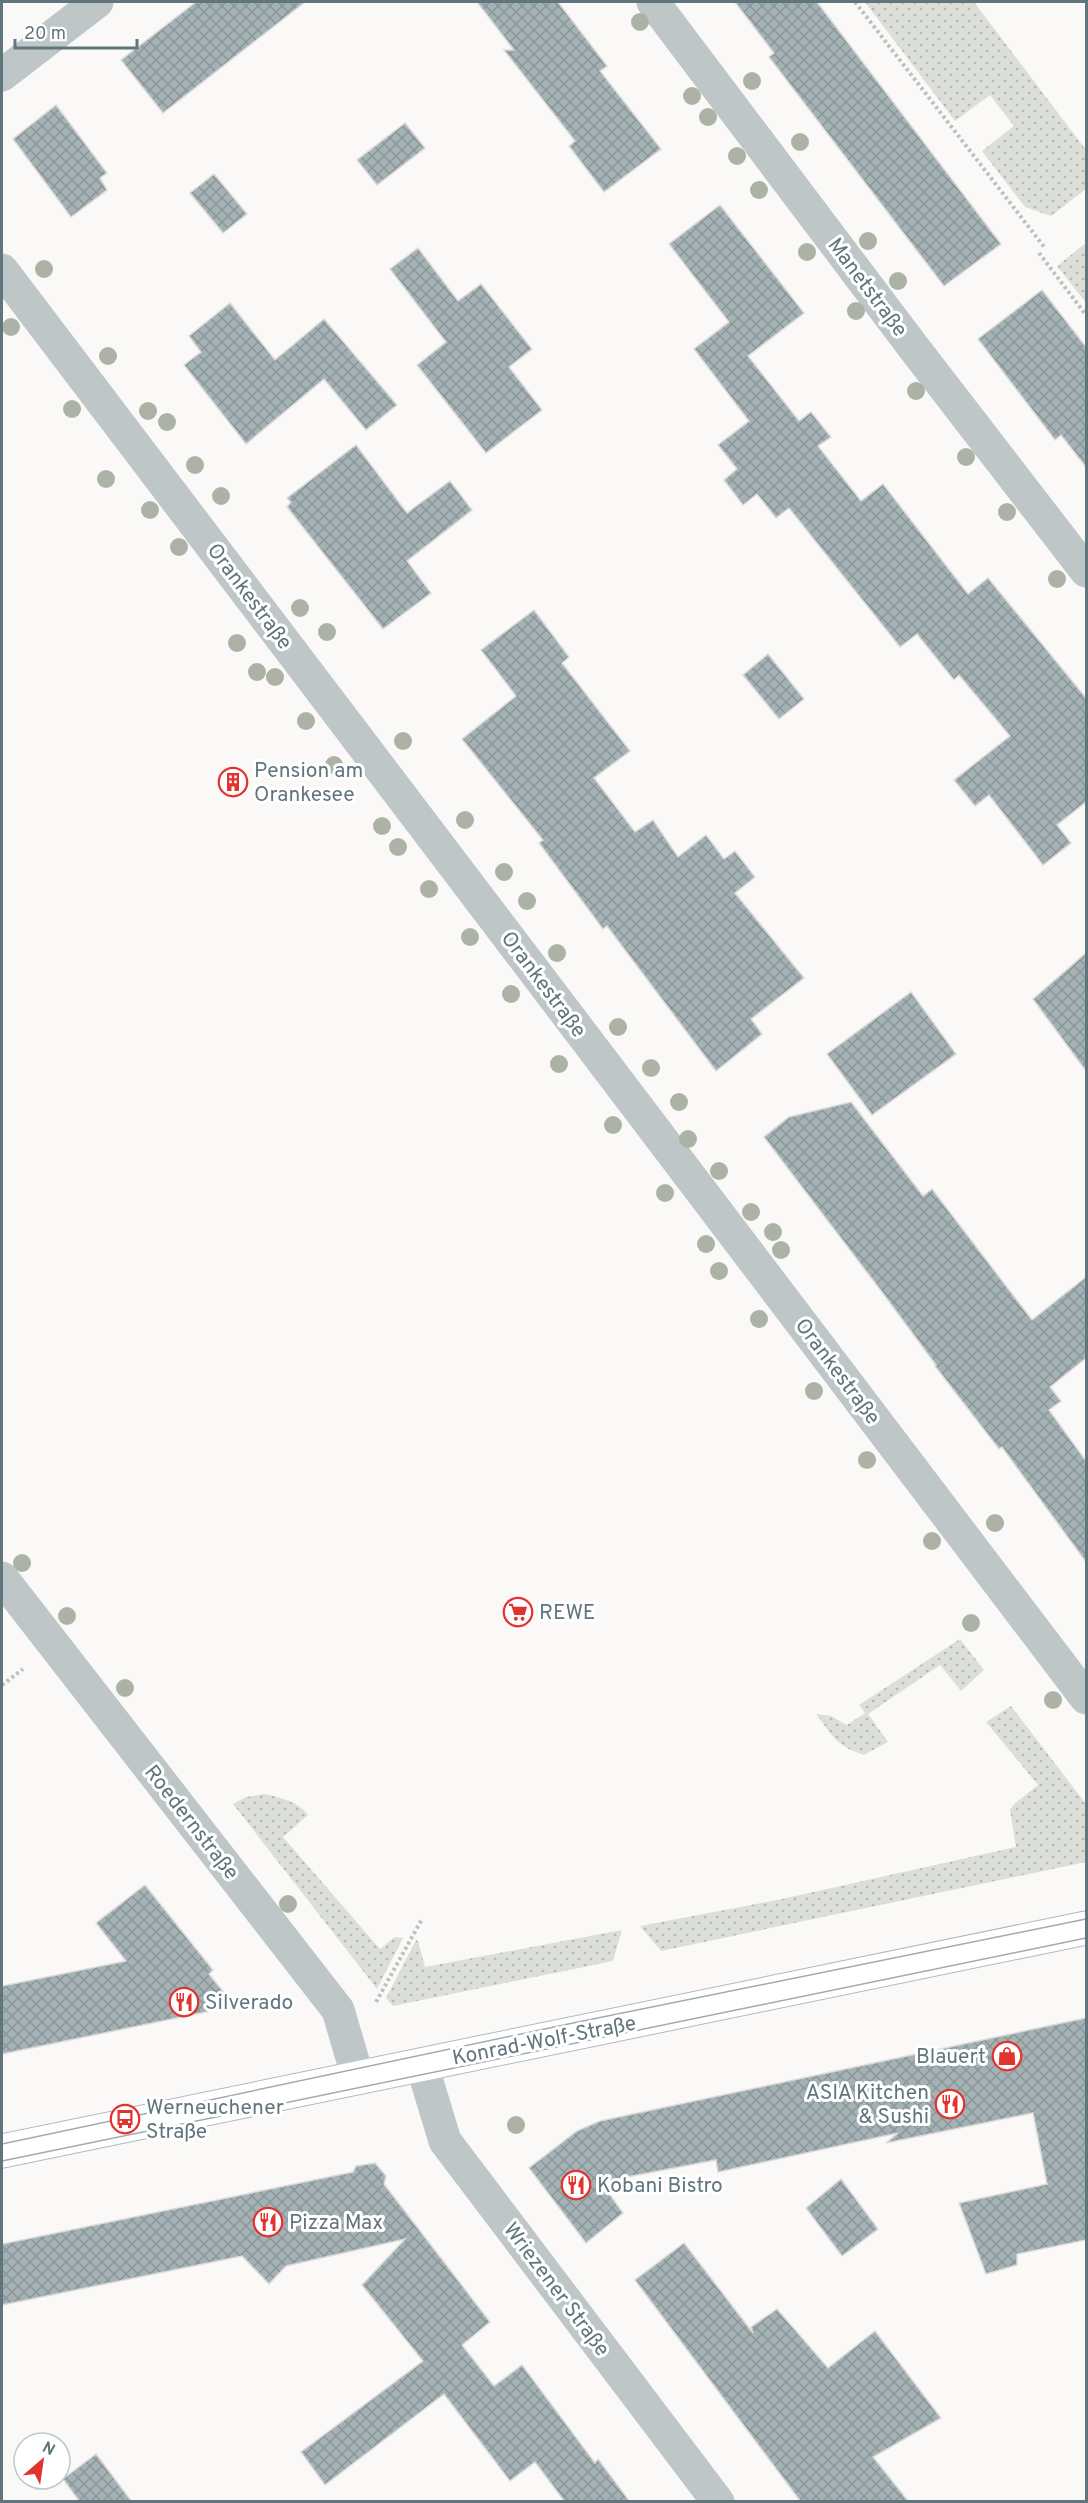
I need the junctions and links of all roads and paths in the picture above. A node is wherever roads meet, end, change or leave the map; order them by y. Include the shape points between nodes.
1 (97, 2) edge
2 (653, 2) edge
3 (855, 2) edge
4 (2, 75) edge
5 (1045, 248) dead end
6 (1039, 253) dead end
7 (2, 270) edge
8 (1086, 315) edge
9 (1086, 571) edge
10 (2, 1578) edge
11 (23, 1669) dead end
12 (2, 1685) edge
13 (1086, 1698) edge
14 (422, 1919) dead end
15 (1086, 1928) edge
16 (376, 2003) dead end
17 (422, 2065) junction
18 (358, 2078) junction
19 (2, 2151) edge
20 (718, 2502) edge

1 - 4 street
2 - 9 street, Manetstraße
3 - 5 path
6 - 8 path
7 - 13 street, Orankestraße
10 - 18 street, Roedernstraße via 338,2010
11 - 12 path
14 - 16 path
15 - 17 main road, Konrad-Wolf-Straße
17 - 18 main road, Konrad-Wolf-Straße
17 - 20 street, Wriezener Straße via 445,2141
18 - 19 main road, Konrad-Wolf-Straße

